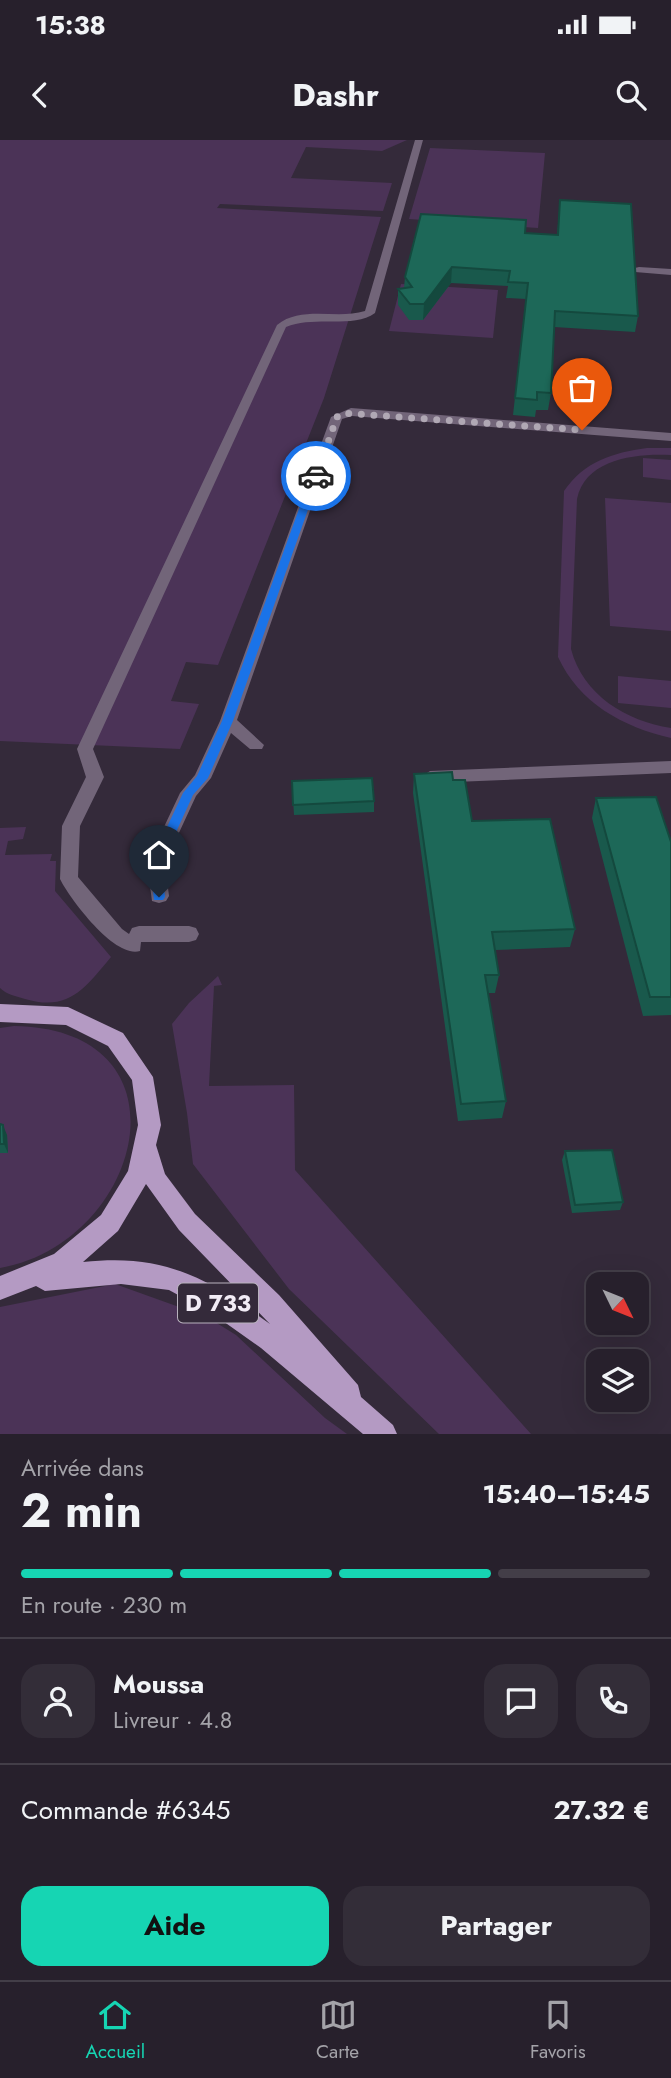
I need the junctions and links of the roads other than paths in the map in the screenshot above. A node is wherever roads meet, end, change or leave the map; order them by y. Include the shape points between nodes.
1 (419, 140) edge
2 (639, 270) dead end
3 (671, 272) edge
4 (671, 437) edge
5 (228, 721) junction
6 (256, 745) dead end
7 (671, 768) edge
8 (417, 777) edge
9 (159, 897) dead end
10 (189, 934) dead end
11 (0, 1000) edge
12 (10, 1012) edge
13 (148, 1150) junction
14 (8, 1286) edge

1 - 10 lane via 370,313 361,317 308,315 282,325 85,749 95,777 71,827 69,879 115,935 136,940
2 - 3 lane
4 - 5 lane via 343,413 337,417
5 - 6 lane
5 - 9 lane via 156,863
7 - 8 lane
11 - 12 main road
12 - 13 main road via 72,1017 101,1030 124,1050 140,1074 149,1102
13 - 14 main road via 129,1197 95,1239 58,1267
13 - 14 main road, D 733 via 155,1179 187,1222 270,1304 384,1434 252,1326 215,1300 170,1278 127,1270 91,1271

